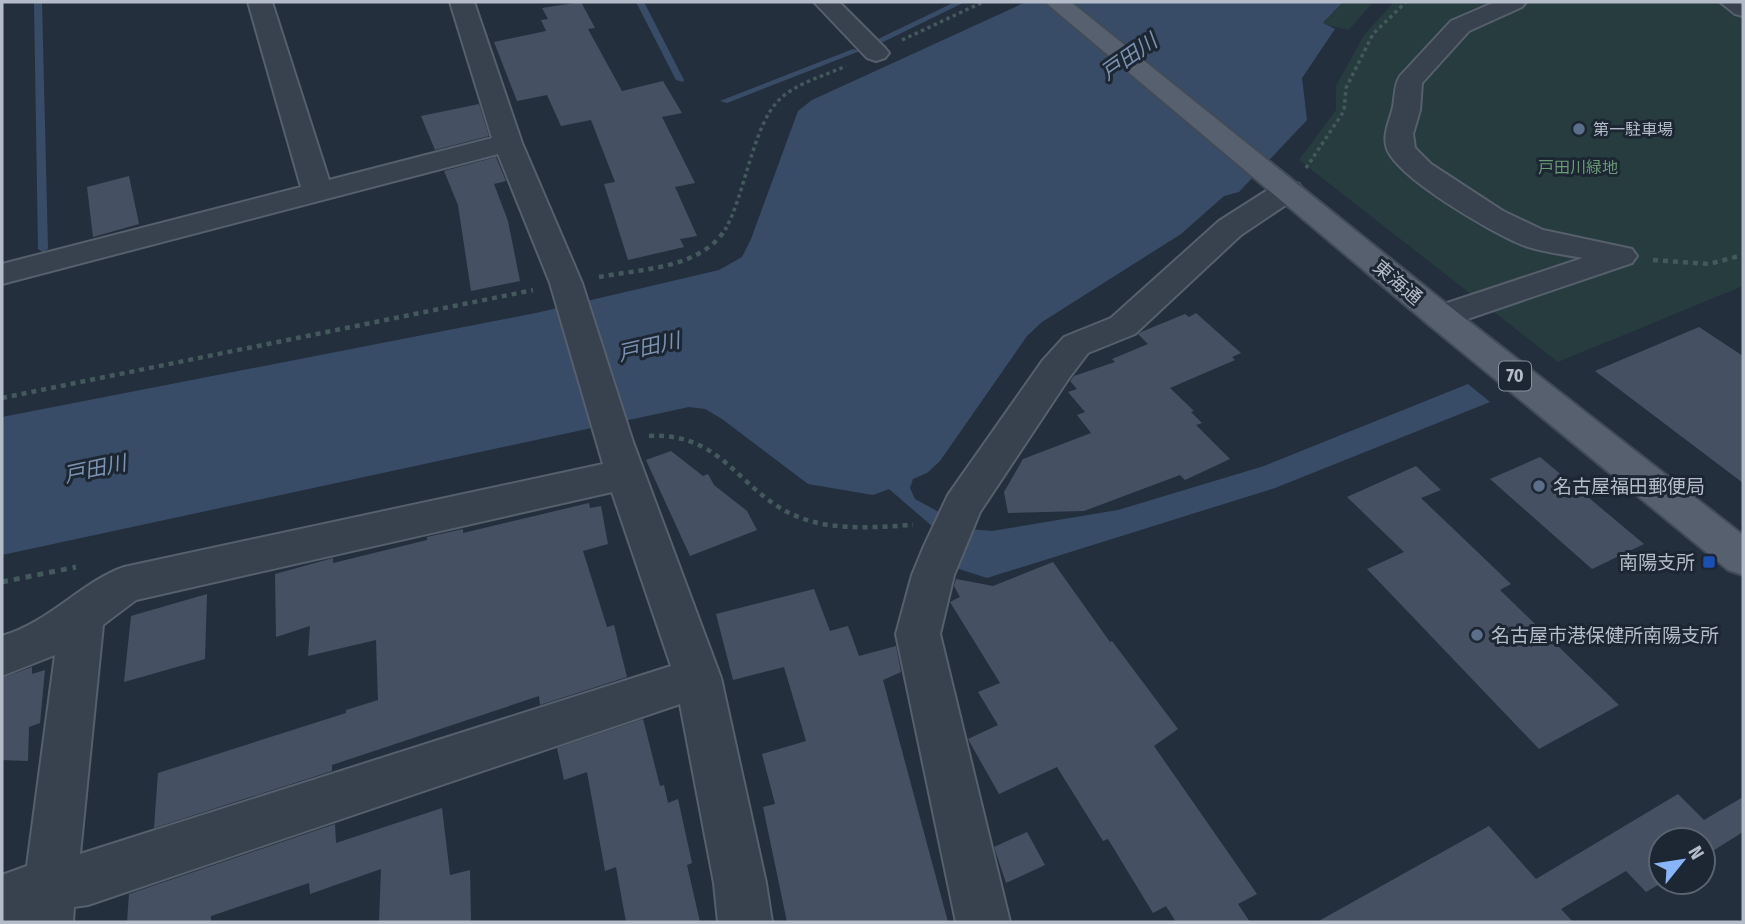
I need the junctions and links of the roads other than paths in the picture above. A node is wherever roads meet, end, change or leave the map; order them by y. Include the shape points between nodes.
1 (260, 2) edge
2 (462, 2) edge
3 (826, 2) edge
4 (1057, 2) edge
5 (1514, 2) edge
6 (1732, 2) edge
7 (1743, 9) edge
8 (876, 53) road end
9 (508, 143) junction
10 (1288, 191) junction
11 (318, 192) junction
12 (2, 274) edge
13 (1441, 317) junction
14 (617, 451) junction
15 (1743, 558) edge
16 (82, 617) junction
17 (2, 656) edge
18 (698, 678) junction
19 (2, 901) edge
20 (48, 903) edge
21 (745, 922) edge
22 (983, 922) edge

1 - 11 street
2 - 9 street
3 - 8 street
4 - 10 main road, 東海通 / 70
5 - 13 street via 1460,26 1409,82 1399,134 1401,148 1421,170 1492,218 1534,238 1621,256
6 - 7 street
9 - 11 street
9 - 14 street via 567,287
10 - 13 main road, 東海通 / 70
10 - 22 street via 1230,228 1123,326 1076,345 962,506 933,575 918,634
11 - 12 street
13 - 15 main road, 東海通 / 70
14 - 16 street via 124,585
14 - 18 street
16 - 17 street via 23,651
16 - 20 street
18 - 20 street via 88,879
18 - 21 street
19 - 20 street

